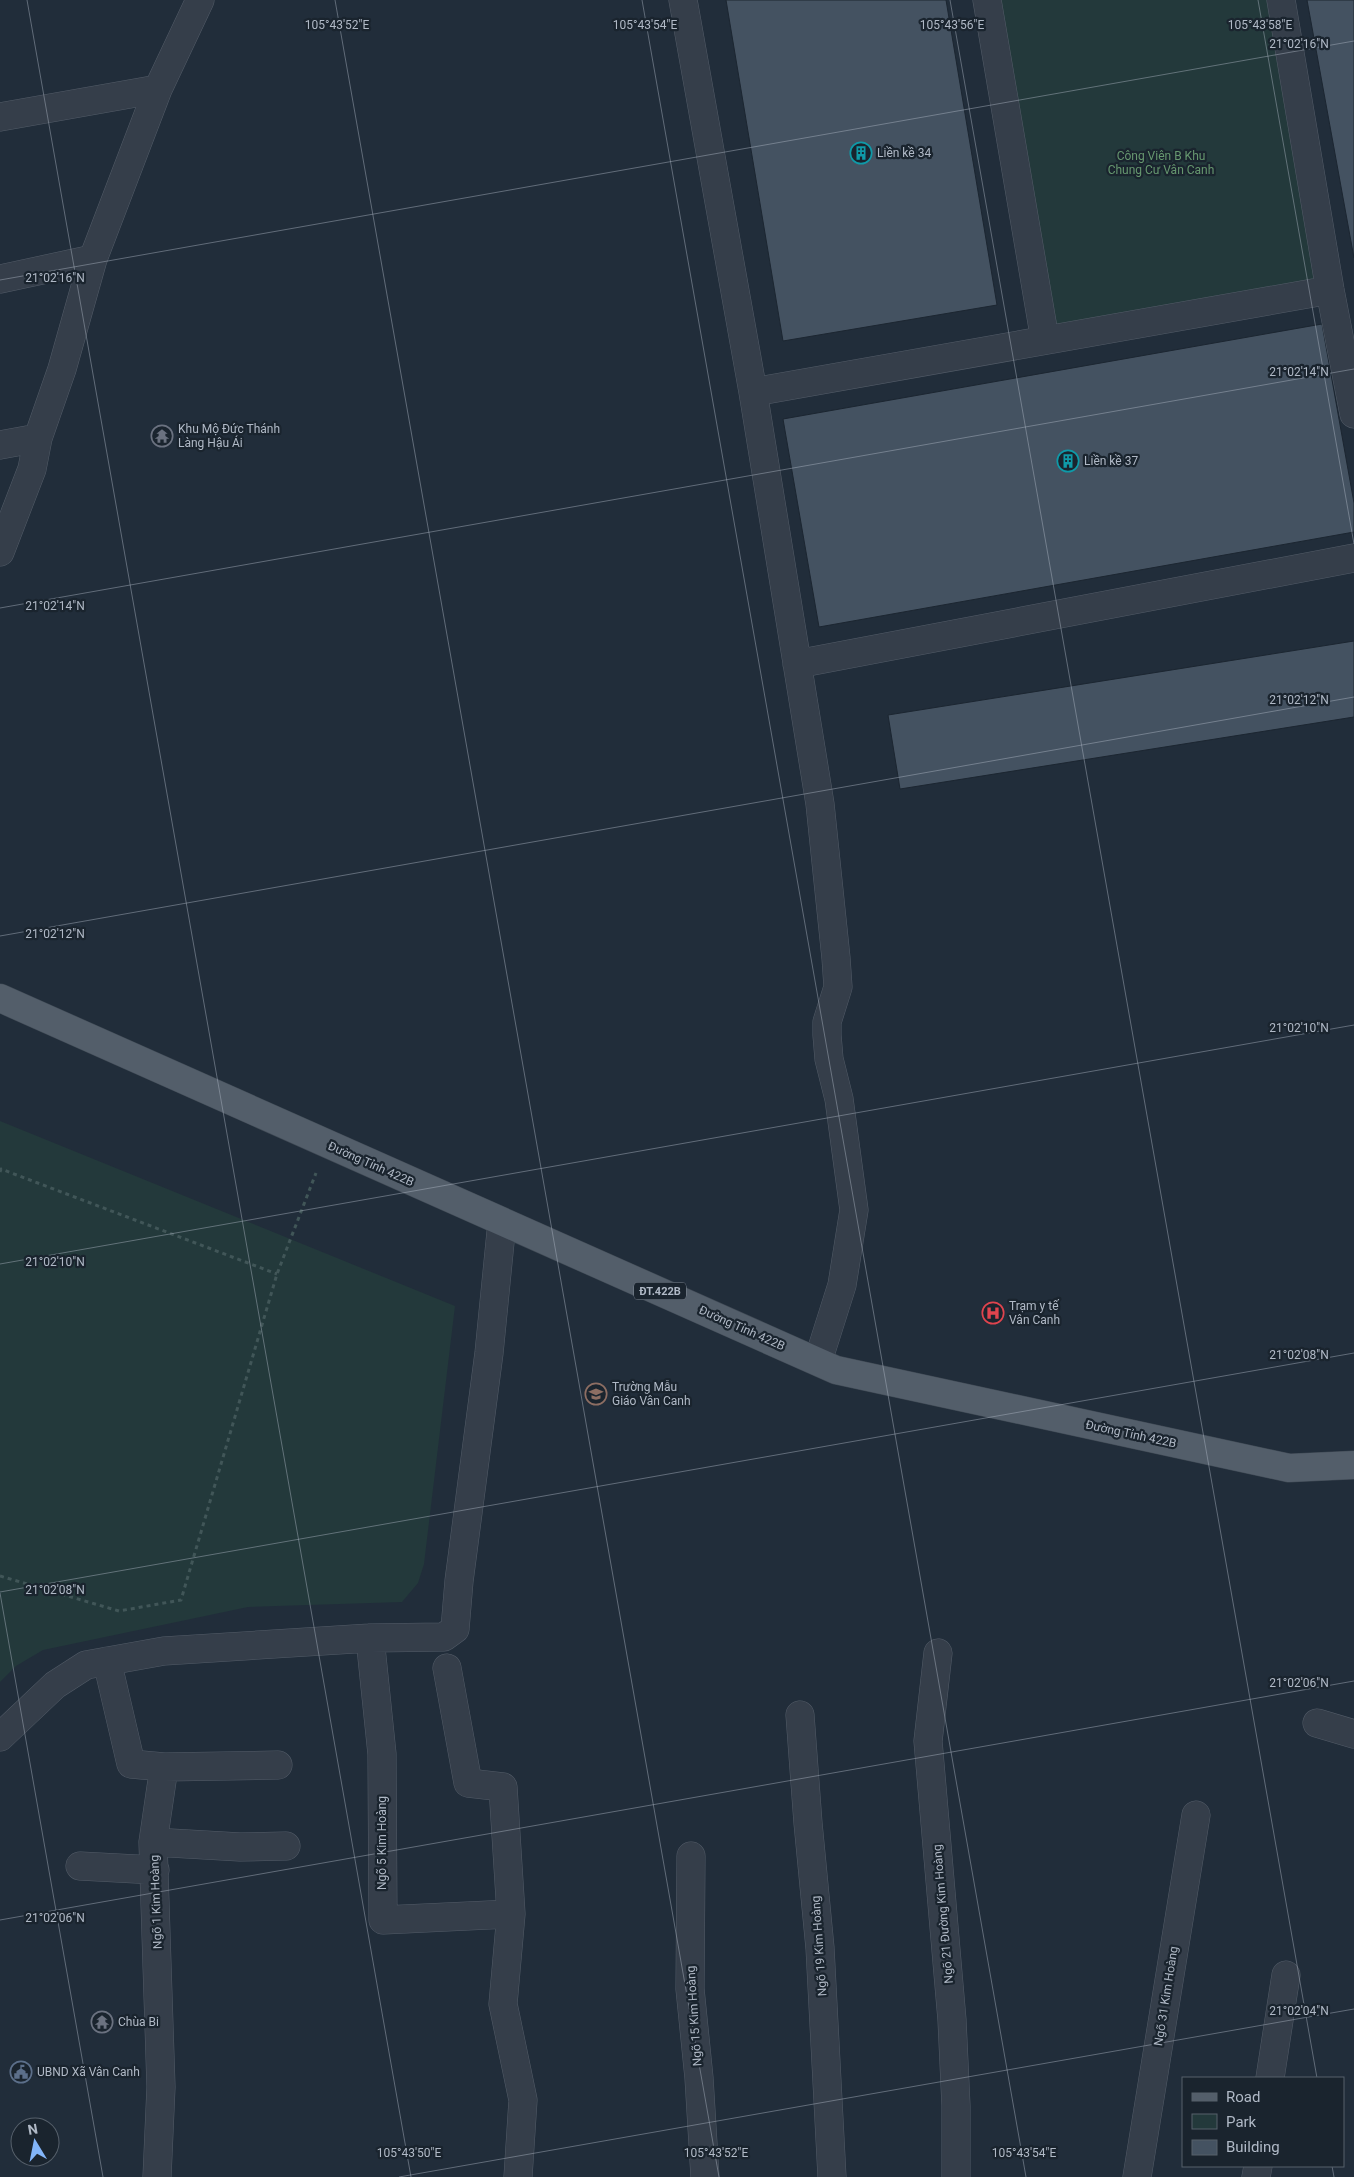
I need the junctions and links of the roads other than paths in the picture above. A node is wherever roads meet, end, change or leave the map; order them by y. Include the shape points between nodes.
1 (200, 0) edge
2 (683, 0) edge
3 (986, 0) edge
4 (1281, 0) edge
5 (158, 89) junction
6 (0, 117) edge
7 (93, 260) junction
8 (0, 279) edge
9 (1330, 290) junction
10 (1045, 340) junction
11 (753, 392) junction
12 (1354, 414) edge
13 (38, 438) junction
14 (0, 445) edge
15 (0, 552) edge
16 (1354, 558) edge
17 (797, 664) junction
18 (0, 998) edge
19 (502, 1222) junction
20 (818, 1362) junction
21 (1354, 1465) edge
22 (370, 1638) junction
23 (938, 1653) dead end
24 (107, 1661) junction
25 (448, 1668) dead end
26 (800, 1715) dead end
27 (1317, 1723) dead end
28 (1354, 1734) edge
29 (0, 1737) edge
30 (278, 1765) dead end
31 (164, 1767) junction
32 (1196, 1815) dead end
33 (154, 1842) junction
34 (286, 1846) dead end
35 (691, 1856) dead end
36 (80, 1866) dead end
37 (155, 1870) junction
38 (511, 1914) junction
39 (1286, 1975) dead end
40 (1270, 2077) edge
41 (157, 2177) edge
42 (518, 2177) edge
43 (705, 2177) edge
44 (832, 2177) edge
45 (956, 2177) edge
46 (1137, 2177) edge

1 - 5 street
2 - 11 street
3 - 10 street
4 - 9 street
5 - 6 street
5 - 7 street
7 - 8 street
7 - 13 street via 62,370
9 - 10 street
9 - 12 street
10 - 11 street
11 - 17 street
13 - 14 street
13 - 15 street via 32,469
16 - 17 street
17 - 20 street via 820,804 838,987 827,1022 829,1059 839,1099 854,1210 842,1285
18 - 19 main road, Đường Tỉnh 422B / ĐT.422B
19 - 20 main road, Đường Tỉnh 422B / ĐT.422B
19 - 22 street via 490,1353 455,1629 444,1637
20 - 21 main road, Đường Tỉnh 422B / ĐT.422B via 836,1370 1289,1468
22 - 24 street via 164,1651
22 - 38 street, Ngõ 5 Kim Hoàng via 382,1754 383,1920
23 - 45 street, Ngõ 21 Đường Kim Hoàng via 928,1741 952,2020
24 - 29 street via 86,1665 56,1685
24 - 31 street via 131,1764
25 - 38 street via 468,1783 503,1787
26 - 44 street, Ngõ 19 Kim Hoàng via 820,1948
27 - 28 street
30 - 31 street
31 - 33 street, Ngõ 1 Kim Hoàng
32 - 46 street, Ngõ 31 Kim Hoàng
33 - 34 street
33 - 37 street, Ngõ 1 Kim Hoàng
35 - 43 street, Ngõ 15 Kim Hoàng via 690,1989
36 - 37 street
37 - 41 street, Ngõ 1 Kim Hoàng via 161,2086
38 - 42 street via 504,2004 523,2100
39 - 40 street

